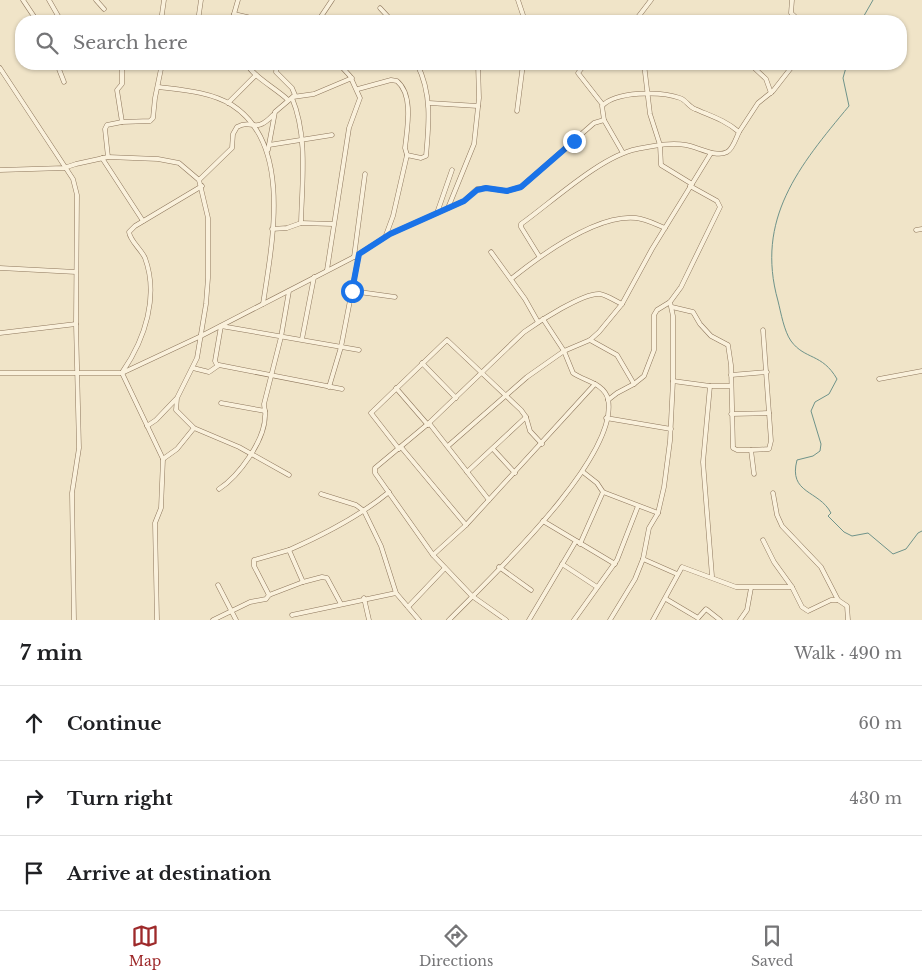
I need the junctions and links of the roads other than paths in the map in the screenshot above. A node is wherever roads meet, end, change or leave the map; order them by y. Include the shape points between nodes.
1 (23, 0) edge
2 (49, 0) edge
3 (96, 0) edge
4 (164, 0) edge
5 (201, 0) edge
6 (238, 0) edge
7 (332, 0) edge
8 (518, 0) edge
9 (651, 0) edge
10 (792, 0) edge
11 (380, 8) dead end
12 (104, 9) dead end
13 (234, 14) joint
14 (34, 15) edge
15 (58, 15) edge
16 (162, 15) edge
17 (199, 15) edge
18 (238, 15) edge
19 (322, 15) edge
20 (386, 15) edge
21 (523, 15) edge
22 (640, 15) edge
23 (793, 15) edge
24 (0, 68) edge
25 (59, 70) edge
26 (122, 70) edge
27 (161, 70) edge
28 (250, 70) edge
29 (276, 70) edge
30 (345, 70) edge
31 (420, 70) edge
32 (478, 70) edge
33 (523, 70) edge
34 (580, 70) edge
35 (644, 70) edge
36 (756, 70) edge
37 (789, 70) edge
38 (256, 75) junction
39 (352, 78) junction
40 (64, 82) dead end
41 (159, 86) junction
42 (358, 90) junction
43 (646, 92) junction
44 (771, 93) junction
45 (291, 98) junction
46 (228, 103) junction
47 (429, 103) junction
48 (603, 104) junction
49 (478, 106) junction
50 (518, 110) dead end
51 (273, 115) junction
52 (604, 120) junction
53 (122, 122) junction
54 (255, 127) junction
55 (738, 132) junction
56 (332, 135) dead end
57 (301, 138) junction
58 (660, 145) junction
59 (269, 147) junction
60 (623, 153) junction
61 (711, 153) junction
62 (407, 155) junction
63 (108, 157) junction
64 (102, 158) junction
65 (64, 168) junction
66 (0, 170) edge
67 (452, 170) dead end
68 (365, 174) dead end
69 (199, 180) junction
70 (691, 185) junction
71 (202, 186) junction
72 (448, 208) junction
73 (436, 213) junction
74 (143, 221) junction
75 (302, 223) junction
76 (334, 224) junction
77 (664, 228) junction
78 (272, 229) junction
79 (922, 229) edge
80 (916, 230) dead end
81 (385, 237) junction
82 (491, 252) dead end
83 (359, 254) junction
84 (539, 256) junction
85 (354, 257) junction
86 (0, 268) edge
87 (327, 270) junction
88 (76, 272) junction
89 (314, 277) junction
90 (511, 279) junction
91 (289, 290) junction
92 (352, 291) junction
93 (395, 297) dead end
94 (263, 304) junction
95 (622, 304) junction
96 (671, 305) junction
97 (543, 319) junction
98 (538, 322) junction
99 (76, 324) junction
100 (221, 326) junction
101 (763, 330) dead end
102 (0, 333) edge
103 (202, 336) junction
104 (281, 337) junction
105 (302, 339) junction
106 (590, 340) junction
107 (342, 346) junction
108 (358, 350) dead end
109 (564, 351) junction
110 (422, 363) junction
111 (217, 365) junction
112 (193, 368) junction
113 (922, 371) edge
114 (767, 372) junction
115 (0, 373) edge
116 (78, 373) junction
117 (122, 373) junction
118 (481, 373) junction
119 (272, 375) junction
120 (731, 375) junction
121 (879, 379) dead end
122 (673, 381) junction
123 (595, 384) junction
124 (634, 384) junction
125 (710, 386) junction
126 (731, 386) junction
127 (329, 387) junction
128 (396, 388) junction
129 (342, 390) dead end
130 (506, 395) junction
131 (177, 398) junction
132 (456, 398) junction
133 (608, 400) junction
134 (221, 403) dead end
135 (265, 411) junction
136 (769, 413) junction
137 (731, 414) junction
138 (526, 417) junction
139 (606, 418) junction
140 (429, 424) junction
141 (147, 426) junction
142 (194, 428) junction
143 (670, 429) junction
144 (542, 444) junction
145 (448, 446) junction
146 (400, 448) junction
147 (493, 449) junction
148 (751, 450) junction
149 (251, 454) junction
150 (163, 460) junction
151 (468, 472) junction
152 (583, 472) junction
153 (515, 473) junction
154 (754, 474) dead end
155 (289, 476) dead end
156 (219, 489) dead end
157 (389, 492) junction
158 (603, 492) junction
159 (773, 493) dead end
160 (321, 494) dead end
161 (489, 500) junction
162 (638, 506) junction
163 (364, 511) junction
164 (658, 513) junction
165 (543, 520) junction
166 (466, 525) junction
167 (763, 540) dead end
168 (576, 541) junction
169 (580, 544) junction
170 (289, 550) junction
171 (433, 555) junction
172 (643, 559) junction
173 (562, 564) junction
174 (615, 564) junction
175 (445, 568) junction
176 (499, 568) junction
177 (677, 574) junction
178 (712, 576) junction
179 (303, 582) junction
180 (218, 585) dead end
181 (597, 587) junction
182 (751, 588) junction
183 (792, 588) junction
184 (530, 590) dead end
185 (396, 593) junction
186 (269, 595) junction
187 (472, 596) junction
188 (364, 598) junction
189 (666, 599) junction
190 (838, 600) junction
191 (341, 604) junction
192 (408, 607) junction
193 (231, 610) junction
194 (292, 615) dead end
195 (697, 619) edge
196 (74, 620) edge
197 (156, 620) edge
198 (213, 620) edge
199 (236, 620) edge
200 (369, 620) edge
201 (419, 620) edge
202 (449, 620) edge
203 (506, 620) edge
204 (529, 620) edge
205 (574, 620) edge
206 (610, 620) edge
207 (653, 620) edge
208 (720, 620) edge
209 (740, 620) edge
210 (848, 620) edge

1 - 14 street
2 - 15 street
3 - 12 street
4 - 16 street
5 - 17 street
6 - 13 street
7 - 19 street
8 - 21 street
9 - 22 street
10 - 23 street
11 - 20 street
13 - 18 street
24 - 65 street
25 - 40 street
26 - 53 street via 122,84 117,90
27 - 41 street
28 - 38 street
29 - 45 street via 294,90
30 - 39 street
31 - 47 street
32 - 49 street
33 - 50 street
34 - 48 street via 578,73
35 - 43 street
36 - 44 street via 766,79
37 - 44 street
38 - 45 street
38 - 46 street
39 - 42 street
39 - 45 street via 314,94
41 - 46 street via 192,91
41 - 53 street via 152,120
42 - 62 street via 391,80 401,84 407,104
42 - 76 street via 359,102 349,128
43 - 48 street
43 - 55 street via 679,98 693,108 721,119
43 - 58 street
44 - 55 street via 758,103
45 - 51 street
45 - 57 street
46 - 54 street
47 - 49 street
47 - 62 street via 426,156
48 - 52 street
49 - 72 street via 474,144
51 - 54 street via 262,126
51 - 59 street
52 - 60 street
52 - 72 street via 594,123 521,187 507,191 480,188 468,199
53 - 63 street via 106,127
54 - 59 street via 263,145
54 - 69 street via 237,127 232,148
55 - 61 street via 728,151
56 - 57 street
57 - 59 street
57 - 75 street
58 - 60 street
58 - 61 street via 685,145
58 - 70 street via 661,166
59 - 78 street
60 - 84 street via 588,174 521,224
61 - 70 street
62 - 81 street
63 - 64 street
63 - 69 street via 168,160 186,167
64 - 65 street
64 - 74 street
65 - 66 street
65 - 88 street via 73,180 77,195
67 - 73 street
68 - 85 street
69 - 71 street
70 - 77 street
70 - 96 street via 721,206
71 - 74 street
71 - 103 street via 209,248
72 - 73 street
73 - 81 street
74 - 117 street via 129,234 144,256 148,270 150,308 136,351
75 - 76 street
75 - 78 street
76 - 87 street
77 - 84 street via 642,219 620,218 574,235
77 - 95 street
78 - 94 street
79 - 80 street
81 - 83 street
82 - 90 street
83 - 85 street
83 - 92 street
84 - 90 street
85 - 87 street
86 - 88 street
87 - 89 street
88 - 99 street
89 - 91 street
89 - 105 street
90 - 98 street
91 - 94 street
91 - 104 street
92 - 93 street
92 - 107 street
94 - 100 street
95 - 97 street via 601,294 594,295
95 - 106 street
96 - 120 street via 693,312 711,336 727,342
96 - 122 street
96 - 124 street via 657,310 654,315 654,350 644,376
97 - 98 street
97 - 109 street
98 - 118 street
99 - 102 street
99 - 116 street
100 - 103 street
100 - 104 street
100 - 111 street
101 - 114 street
103 - 112 street
103 - 117 street
104 - 105 street
104 - 119 street
105 - 107 street
106 - 109 street
106 - 124 street via 617,356
107 - 108 street
107 - 127 street
109 - 123 street via 572,373
109 - 130 street
110 - 118 street via 446,340
110 - 128 street
110 - 132 street
111 - 112 street via 209,372
111 - 119 street
112 - 131 street
113 - 121 street
114 - 120 street
114 - 136 street
115 - 116 street
116 - 117 street
116 - 196 street via 79,448 72,493
117 - 141 street
118 - 130 street
118 - 132 street
119 - 127 street
119 - 135 street
120 - 126 street
122 - 125 street
122 - 143 street
123 - 133 street
123 - 144 street
124 - 133 street
125 - 126 street
125 - 178 street via 703,462
126 - 137 street
127 - 129 street
128 - 140 street
128 - 146 street via 371,415
130 - 138 street
130 - 145 street
131 - 141 street
131 - 142 street via 176,410
132 - 140 street
133 - 139 street
134 - 135 street
135 - 149 street via 265,420
136 - 137 street
136 - 148 street via 770,448
137 - 148 street via 732,448
138 - 144 street via 530,431
138 - 147 street
139 - 143 street
139 - 152 street via 599,443
140 - 145 street
140 - 146 street
141 - 150 street
142 - 149 street
142 - 150 street via 178,449
143 - 164 street
144 - 153 street
145 - 151 street
146 - 157 street via 375,470
146 - 166 street
147 - 151 street
147 - 153 street
148 - 154 street
149 - 155 street
149 - 156 street via 234,477
150 - 197 street via 161,508 155,523
151 - 161 street
152 - 158 street via 599,484
152 - 165 street
153 - 161 street
157 - 163 street
157 - 171 street
158 - 162 street
158 - 169 street
159 - 190 street via 782,526 821,567
160 - 163 street via 356,505
161 - 166 street
162 - 164 street
162 - 174 street
163 - 170 street
163 - 185 street via 381,546
164 - 172 street via 649,528
165 - 168 street
165 - 176 street
166 - 171 street
167 - 183 street
168 - 169 street
168 - 173 street
169 - 174 street
170 - 179 street
170 - 186 street via 253,561
171 - 175 street
172 - 177 street
172 - 206 street
173 - 181 street
173 - 204 street
174 - 181 street
175 - 187 street
175 - 192 street
176 - 184 street
176 - 187 street
177 - 178 street via 682,567
177 - 189 street
178 - 182 street via 736,587
179 - 186 street
179 - 191 street via 327,578
180 - 193 street
181 - 205 street
182 - 183 street
182 - 209 street via 747,610
183 - 190 street via 808,610
185 - 188 street
185 - 192 street
186 - 193 street via 266,599
187 - 202 street
187 - 203 street
188 - 191 street
188 - 200 street
189 - 195 street
189 - 207 street
190 - 210 street via 847,606
191 - 194 street
192 - 201 street
193 - 198 street
193 - 199 street
195 - 208 street via 706,609

